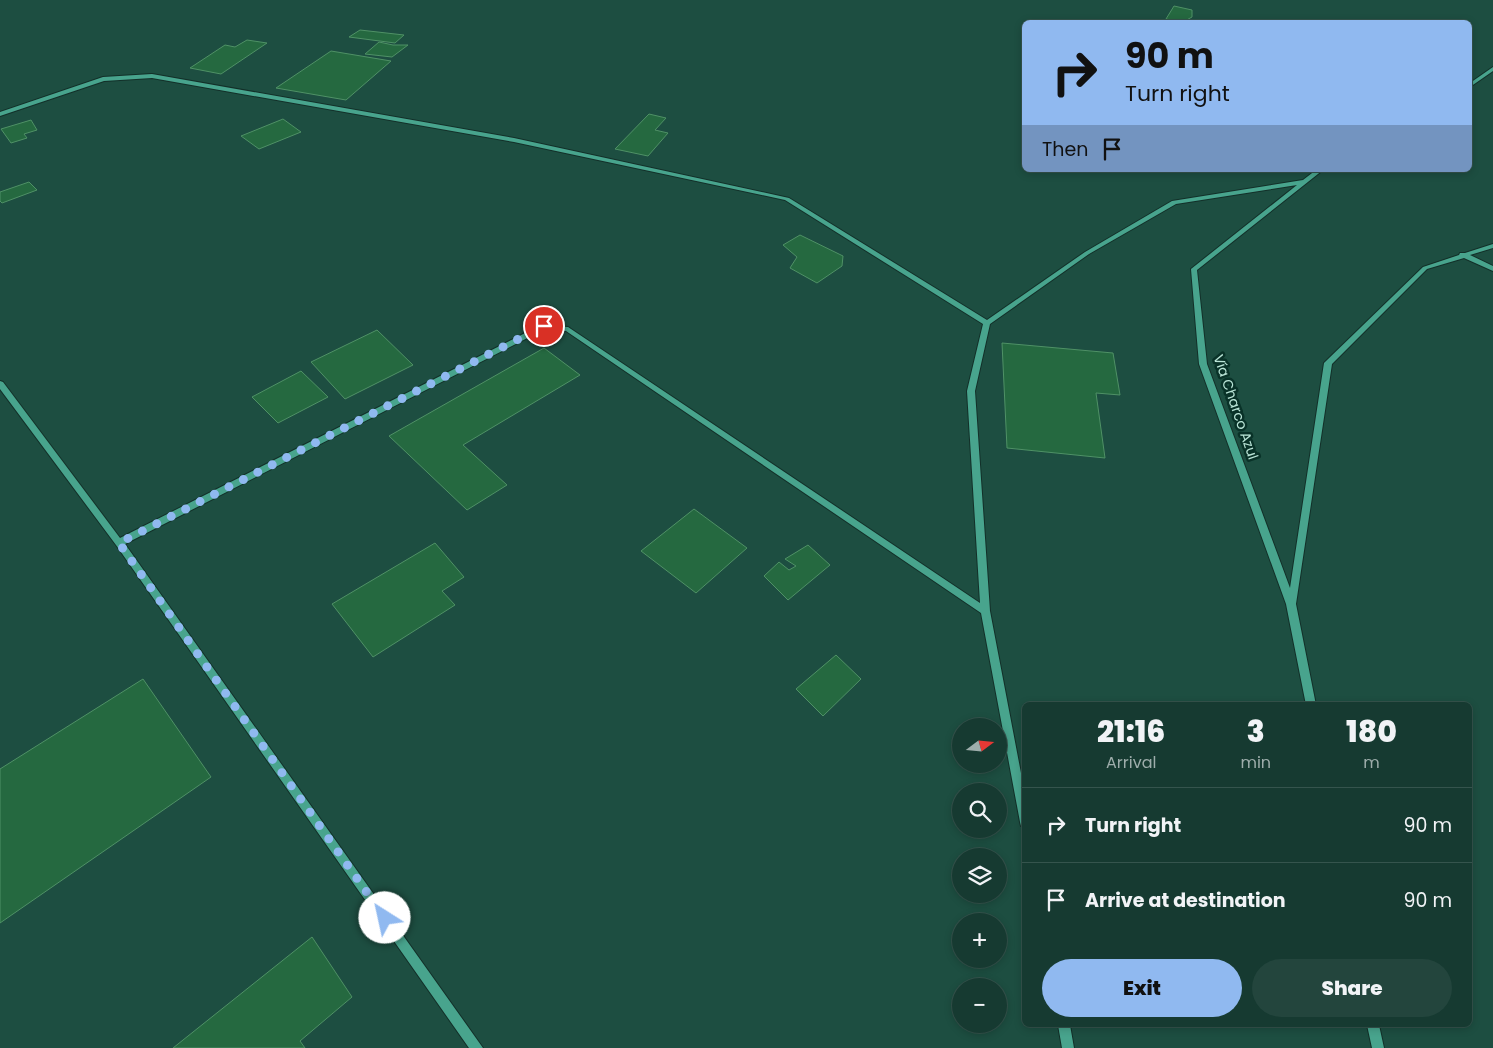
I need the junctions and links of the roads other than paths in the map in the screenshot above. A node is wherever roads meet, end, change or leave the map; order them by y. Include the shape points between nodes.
1 (1493, 69) edge
2 (1472, 83) edge
3 (0, 114) edge
4 (1317, 172) edge
5 (1304, 182) junction
6 (1493, 246) edge
7 (1462, 254) junction
8 (1493, 268) edge
9 (987, 323) junction
10 (0, 384) edge
11 (119, 543) junction
12 (1291, 604) junction
13 (985, 611) junction
14 (1310, 702) edge
15 (1022, 806) edge
16 (1064, 1027) edge
17 (1373, 1027) edge
18 (477, 1048) edge
19 (1068, 1048) edge
20 (1378, 1048) edge

1 - 2 street
3 - 9 street via 103,78 152,76 534,144 787,199
4 - 5 street, Vía Charco Azul
5 - 9 street via 1174,202 1087,253
5 - 12 street, Vía Charco Azul via 1194,269 1203,364
6 - 7 street
7 - 8 lane
7 - 12 street via 1425,268 1328,364
9 - 13 street via 971,391
10 - 11 street
11 - 13 street via 544,326 568,329
11 - 18 street
12 - 14 street, Vía Charco Azul
13 - 15 street
16 - 19 street
17 - 20 street

